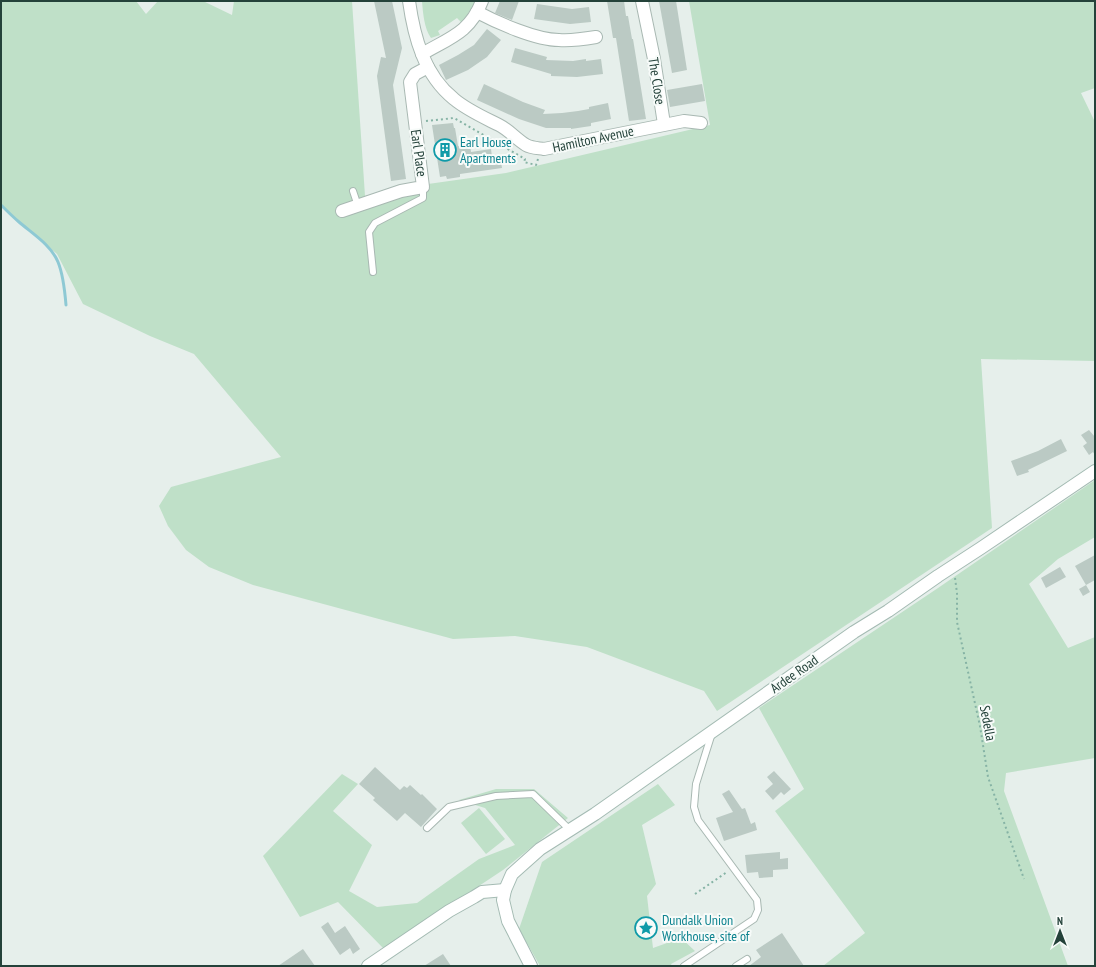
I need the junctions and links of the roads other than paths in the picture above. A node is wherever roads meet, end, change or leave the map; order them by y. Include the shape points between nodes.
1 (409, 1) edge
2 (642, 1) edge
3 (479, 7) edge
4 (596, 37) dead end
5 (422, 54) junction
6 (428, 67) junction
7 (664, 124) junction
8 (701, 124) dead end
9 (424, 187) junction
10 (353, 191) dead end
11 (358, 206) junction
12 (342, 211) dead end
13 (373, 272) dead end
14 (1095, 471) edge
15 (713, 730) junction
16 (427, 828) dead end
17 (570, 830) junction
18 (505, 890) junction
19 (747, 959) dead end
20 (368, 966) edge
21 (531, 966) edge
22 (684, 966) edge
23 (736, 966) edge

1 - 5 street, Hamilton Avenue via 413,26
2 - 7 street, The Close
3 - 4 street via 498,22 546,39
3 - 5 street via 464,29
5 - 6 street, Hamilton Avenue
6 - 7 street, Hamilton Avenue via 453,99 531,146 544,149
6 - 9 street, Earl Place via 415,74 410,82
7 - 8 street, The Close via 684,121
9 - 11 street, Earl Place via 401,191
9 - 13 lane via 423,198 375,223 369,232
10 - 11 lane
11 - 12 street, Earl Place
14 - 15 street, Ardee Road
15 - 17 street, Ardee Road
15 - 22 lane via 696,784 694,807 698,820 757,900 758,910 754,919
16 - 17 lane via 449,807 496,796 532,794
17 - 18 street, Ardee Road via 540,849 512,874
18 - 20 street via 482,892 474,896
18 - 21 street via 508,921
19 - 23 lane

